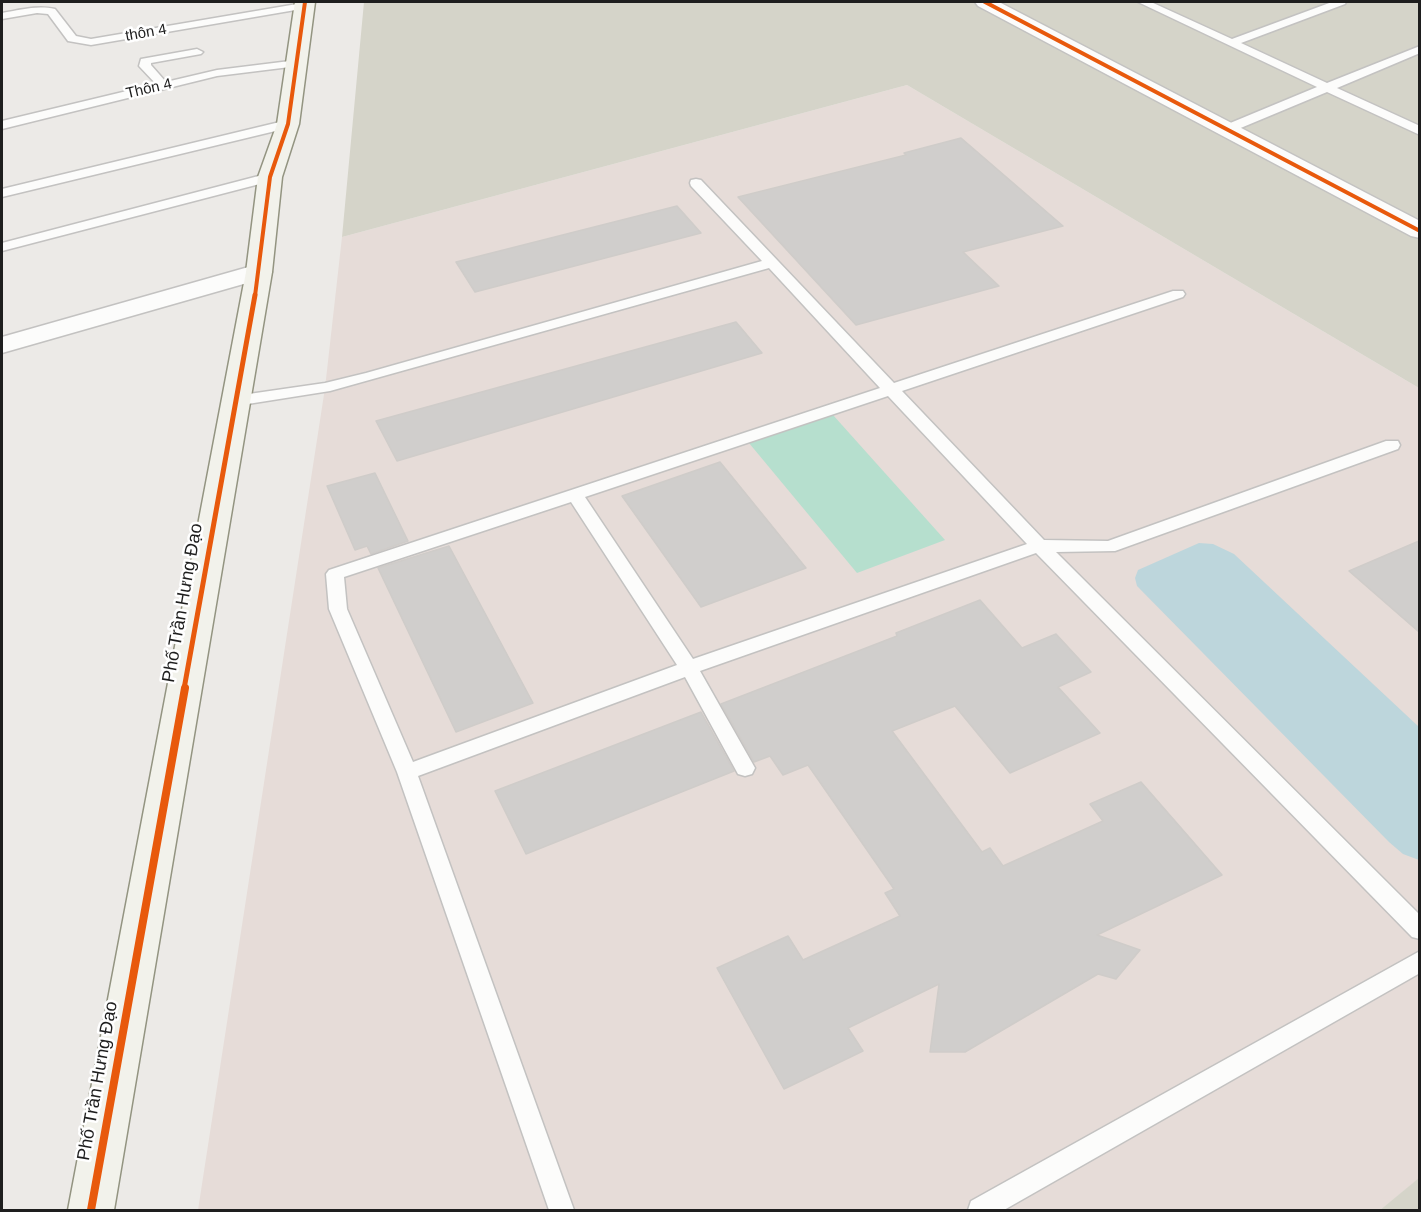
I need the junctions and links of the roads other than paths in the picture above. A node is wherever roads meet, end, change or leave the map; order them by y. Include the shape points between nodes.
1 (985, 2) edge
2 (1143, 2) edge
3 (1341, 2) edge
4 (304, 4) edge
5 (2, 16) edge
6 (1232, 43) junction
7 (1419, 49) edge
8 (197, 52) dead end
9 (298, 63) junction
10 (163, 85) junction
11 (1326, 87) junction
12 (288, 124) junction
13 (2, 125) edge
14 (1227, 129) junction
15 (1419, 132) edge
16 (270, 177) junction
17 (696, 183) dead end
18 (2, 193) edge
19 (1419, 231) edge
20 (2, 247) edge
21 (771, 263) junction
22 (259, 272) junction
23 (1178, 294) dead end
24 (2, 345) edge
25 (890, 389) junction
26 (235, 401) junction
27 (1392, 445) dead end
28 (574, 494) junction
29 (1039, 546) junction
30 (689, 668) junction
31 (745, 768) dead end
32 (407, 772) junction
33 (1419, 930) edge
34 (1419, 961) edge
35 (91, 1210) edge
36 (561, 1210) edge
37 (980, 1210) edge

1 - 14 street
2 - 6 lane
3 - 6 lane
4 - 5 lane, thôn 4 via 92,42 72,39 51,11
4 - 9 street, Phố Trần Hưng Đạo
6 - 11 lane
7 - 11 lane
8 - 10 lane via 145,62
9 - 10 lane, Thôn 4 via 242,68
9 - 12 street, Phố Trần Hưng Đạo
10 - 13 lane, Thôn 4
11 - 14 lane
11 - 15 lane
12 - 16 street, Phố Trần Hưng Đạo
12 - 18 lane
14 - 19 street
16 - 20 lane
16 - 22 street, Phố Trần Hưng Đạo
17 - 21 lane
21 - 25 lane
21 - 26 lane via 325,388
22 - 24 street
22 - 26 street, Phố Trần Hưng Đạo
23 - 25 lane
25 - 28 lane
25 - 29 lane
26 - 35 street, Phố Trần Hưng Đạo
27 - 29 lane via 1109,548
28 - 30 lane
28 - 32 lane via 335,574 338,609
29 - 30 lane
29 - 33 lane
30 - 31 lane
30 - 32 lane
32 - 36 lane
34 - 37 lane

